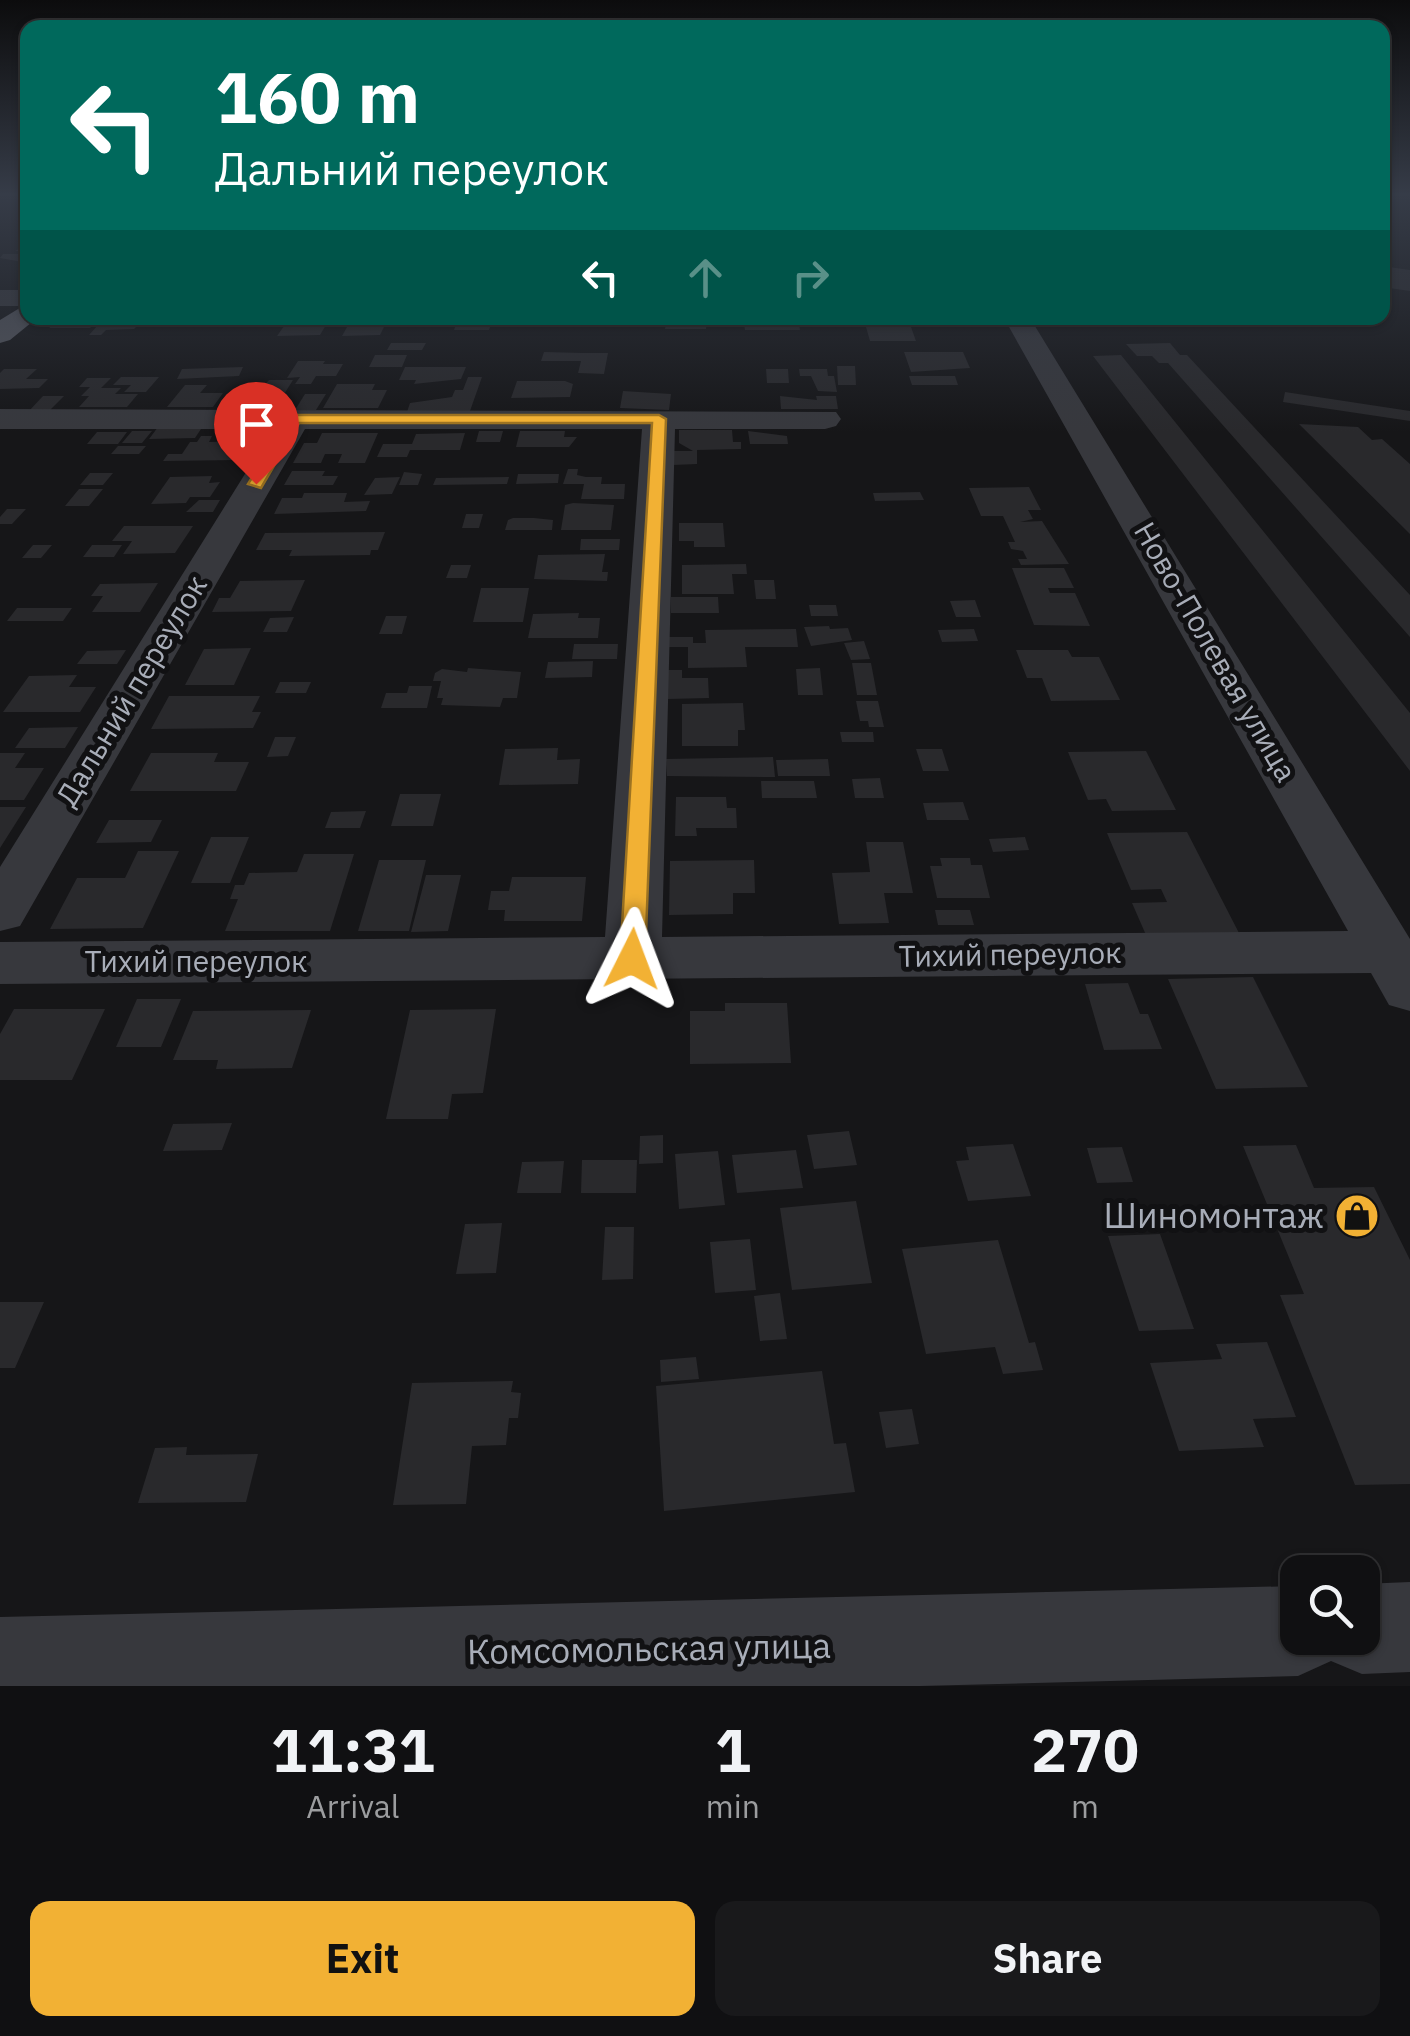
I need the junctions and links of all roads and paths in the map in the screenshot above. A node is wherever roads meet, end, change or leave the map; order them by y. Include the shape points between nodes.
1 (20, 318) edge
2 (1021, 325) edge
3 (0, 334) edge
4 (0, 419) edge
5 (295, 419) junction
6 (659, 419) junction
7 (826, 419) dead end
8 (0, 912) edge
9 (632, 959) junction
10 (0, 963) edge
11 (1399, 970) edge
12 (1410, 1626) edge
13 (1380, 1628) edge
14 (1280, 1631) edge
15 (0, 1664) edge

1 - 3 main road
2 - 11 street, Ново-Полевая улица
4 - 5 street
5 - 6 street
5 - 8 street, Дальний переулок
6 - 7 street
6 - 9 street
9 - 10 street, Тихий переулок
9 - 11 street, Тихий переулок
12 - 13 street
14 - 15 street, Комсомольская улица

